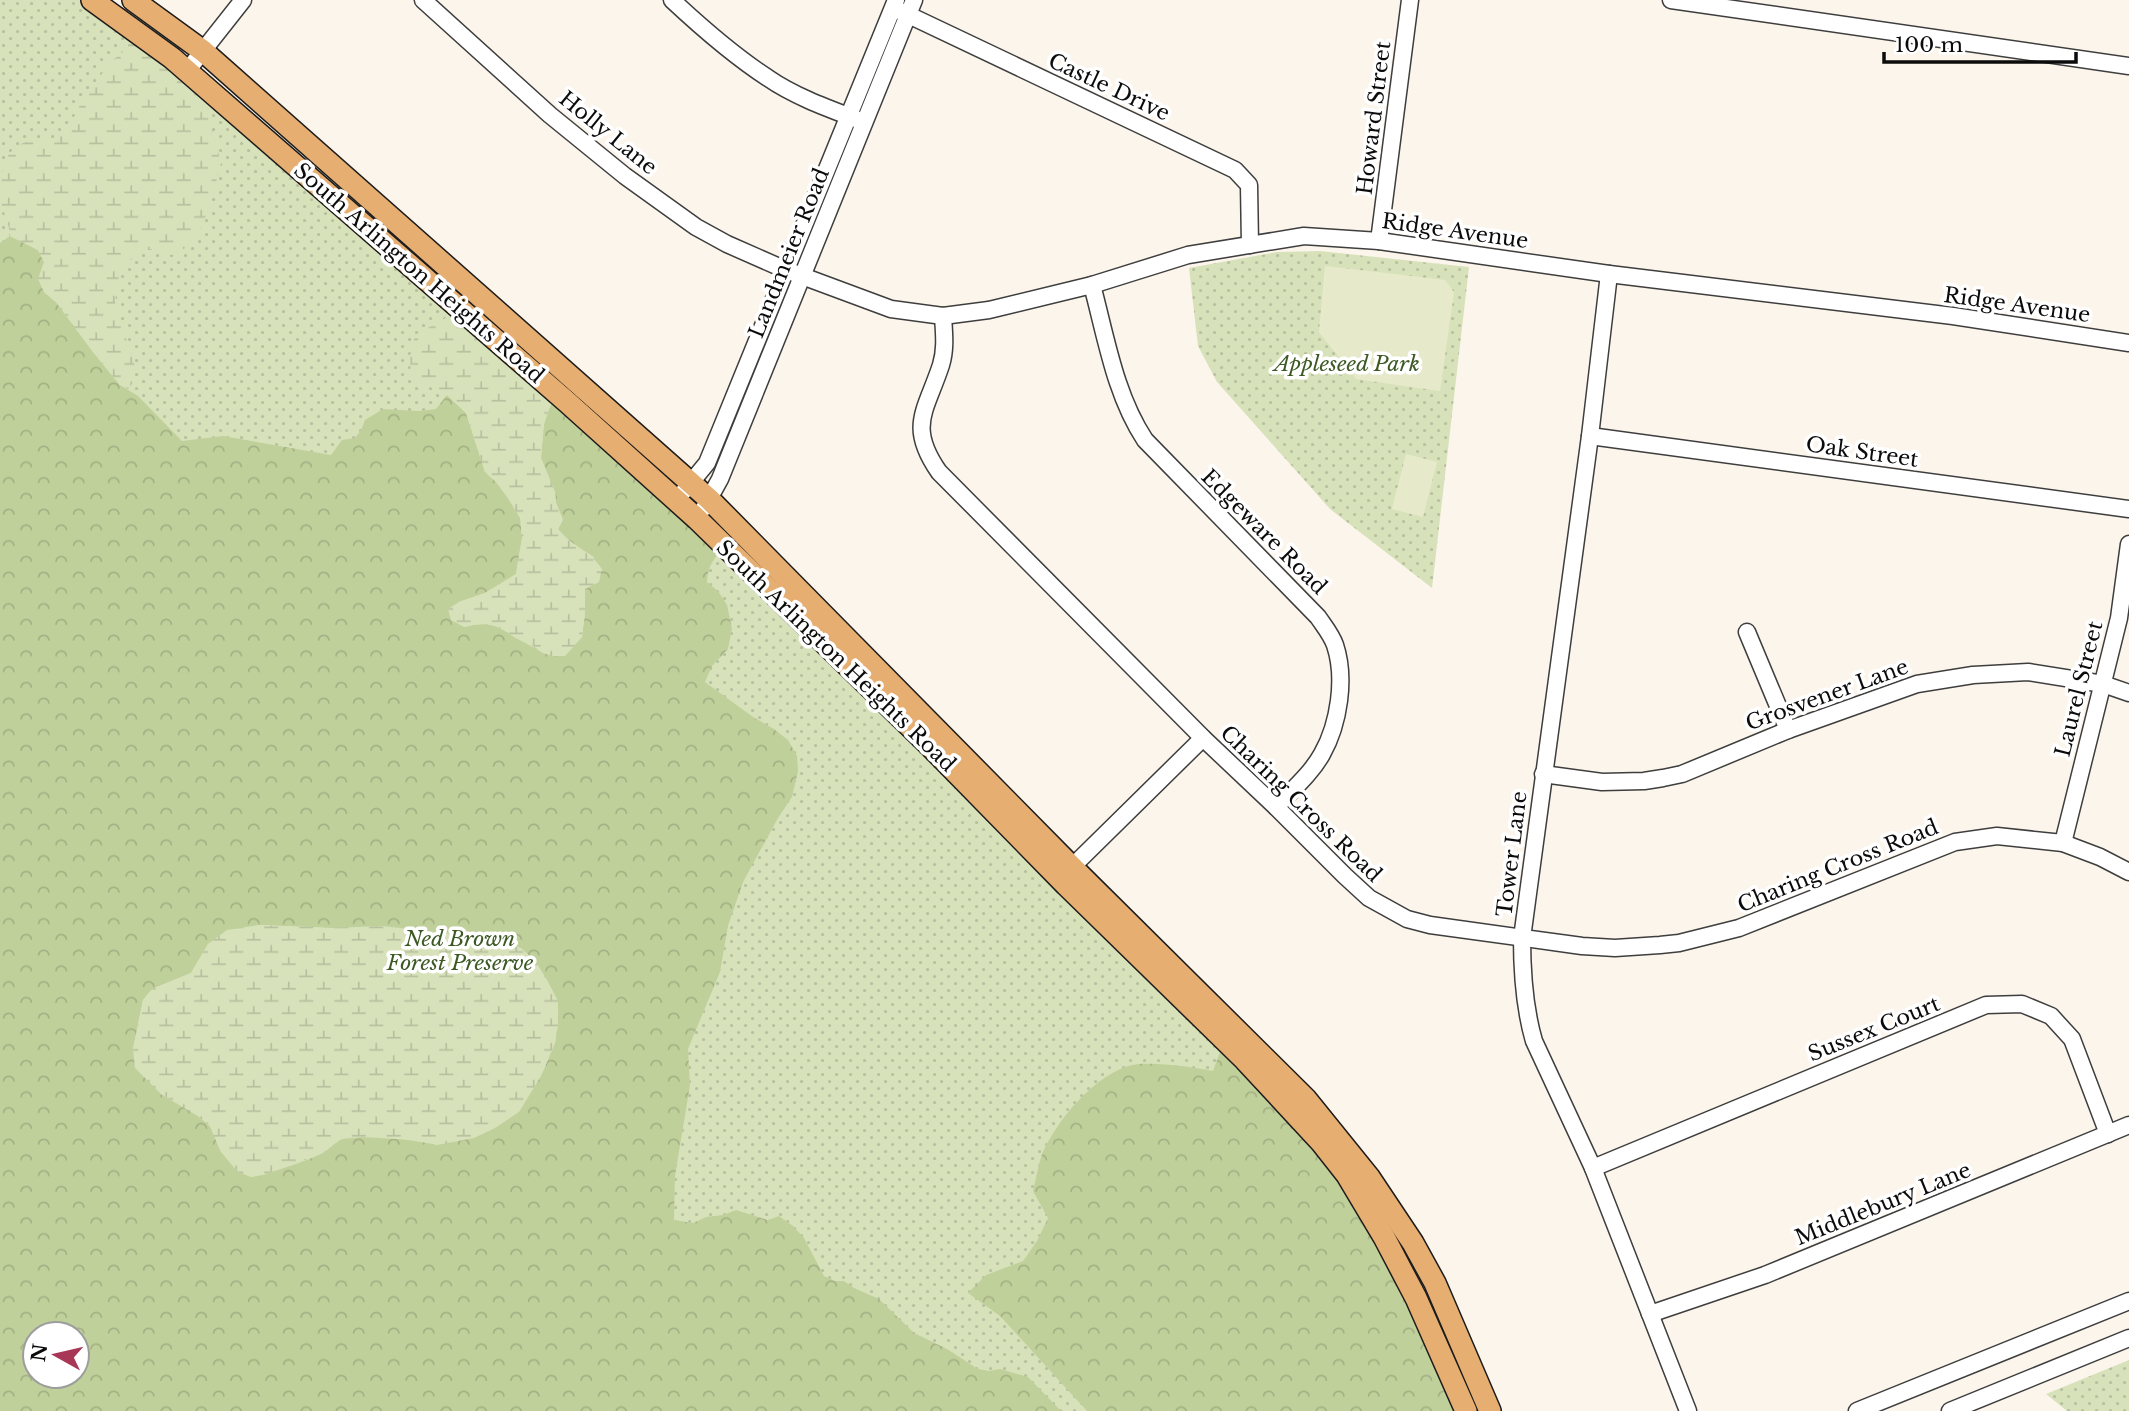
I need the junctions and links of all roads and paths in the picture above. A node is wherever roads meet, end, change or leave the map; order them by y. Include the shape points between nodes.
1 (92, 0) edge
2 (133, 0) edge
3 (243, 0) edge
4 (423, 0) edge
5 (671, 0) edge
6 (698, 0) edge
7 (1410, 0) edge
8 (1671, 0) edge
9 (903, 6) edge
10 (687, 14) junction
11 (203, 51) junction
12 (2129, 66) edge
13 (187, 71) junction
14 (849, 117) junction
15 (865, 123) junction
16 (1379, 241) junction
17 (1250, 245) junction
18 (786, 270) junction
19 (1609, 274) junction
20 (803, 276) junction
21 (1092, 285) junction
22 (943, 316) junction
23 (2129, 342) edge
24 (1590, 436) junction
25 (692, 483) junction
26 (677, 500) junction
27 (710, 500) junction
28 (2129, 509) edge
29 (697, 519) junction
30 (2129, 544) edge
31 (1747, 632) dead end
32 (2103, 684) junction
33 (2129, 693) edge
34 (1788, 730) junction
35 (1203, 738) junction
36 (1543, 774) junction
37 (1276, 807) junction
38 (2063, 843) junction
39 (1072, 867) junction
40 (2129, 872) edge
41 (1522, 938) junction
42 (2129, 1125) edge
43 (2108, 1134) junction
44 (1593, 1168) junction
45 (2129, 1301) edge
46 (1650, 1314) junction
47 (2129, 1338) edge
48 (1466, 1411) edge
49 (1490, 1411) edge
50 (1688, 1411) edge
51 (1857, 1411) edge
52 (1950, 1411) edge

1 - 13 main road, South Arlington Heights Road
2 - 11 main road, South Arlington Heights Road
3 - 11 street
4 - 18 street, Holly Lane via 625,176 710,236
5 - 10 street
6 - 10 street
7 - 16 street, Howard Street
8 - 12 street
9 - 14 street, Landmeier Road
9 - 15 street, Landmeier Road
9 - 17 street, Castle Drive via 1235,170 1249,185
10 - 14 street via 770,80
11 - 13 street
11 - 25 main road, South Arlington Heights Road
13 - 26 main road, South Arlington Heights Road
14 - 15 street
14 - 18 street, Landmeier Road
15 - 20 street, Landmeier Road
16 - 17 street, Ridge Avenue via 1304,236
16 - 19 street, Ridge Avenue
17 - 21 street, Ridge Avenue via 1188,255
18 - 20 street, Ridge Avenue
18 - 25 street, Landmeier Road via 707,463
19 - 23 street, Ridge Avenue
19 - 24 street, Tower Lane
20 - 22 street, Ridge Avenue via 891,309
20 - 27 street, Landmeier Road
21 - 22 street, Ridge Avenue
21 - 37 street, Edgeware Road via 1132,421 1332,637 1340,679 1329,740 1311,770
22 - 35 street, Charing Cross Road via 942,364 922,419 927,453 939,472
24 - 28 street, Oak Street
24 - 36 street, Tower Lane
25 - 26 street, Landmeier Road
25 - 27 main road, South Arlington Heights Road
26 - 29 main road, South Arlington Heights Road
27 - 29 street, Landmeier Road
27 - 39 main road, South Arlington Heights Road
29 - 48 main road, South Arlington Heights Road via 1245,1060 1321,1142 1384,1237
30 - 32 street, Laurel Street via 2119,618
31 - 34 street
32 - 33 street, Grosvener Lane
32 - 34 street, Grosvener Lane via 2028,672 1973,675 1917,684
32 - 38 street, Laurel Street
34 - 36 street, Grosvener Lane via 1663,778 1602,782
35 - 37 street, Charing Cross Road
35 - 39 street
36 - 41 street, Tower Lane
37 - 41 street, Charing Cross Road via 1368,898 1393,912 1430,925
38 - 40 street, Charing Cross Road
38 - 41 street, Charing Cross Road via 1997,836 1955,842 1739,928 1679,943 1615,948
39 - 49 main road, South Arlington Heights Road via 1306,1099 1369,1177 1435,1283
41 - 44 street, Tower Lane via 1524,991 1534,1041
42 - 43 street, Middlebury Lane
43 - 44 street, Sussex Court via 2072,1039 2051,1016 2022,1004 1986,1005
43 - 46 street, Middlebury Lane via 1765,1275
44 - 46 street, Tower Lane
45 - 51 street
46 - 50 street, Tower Lane
47 - 52 street

